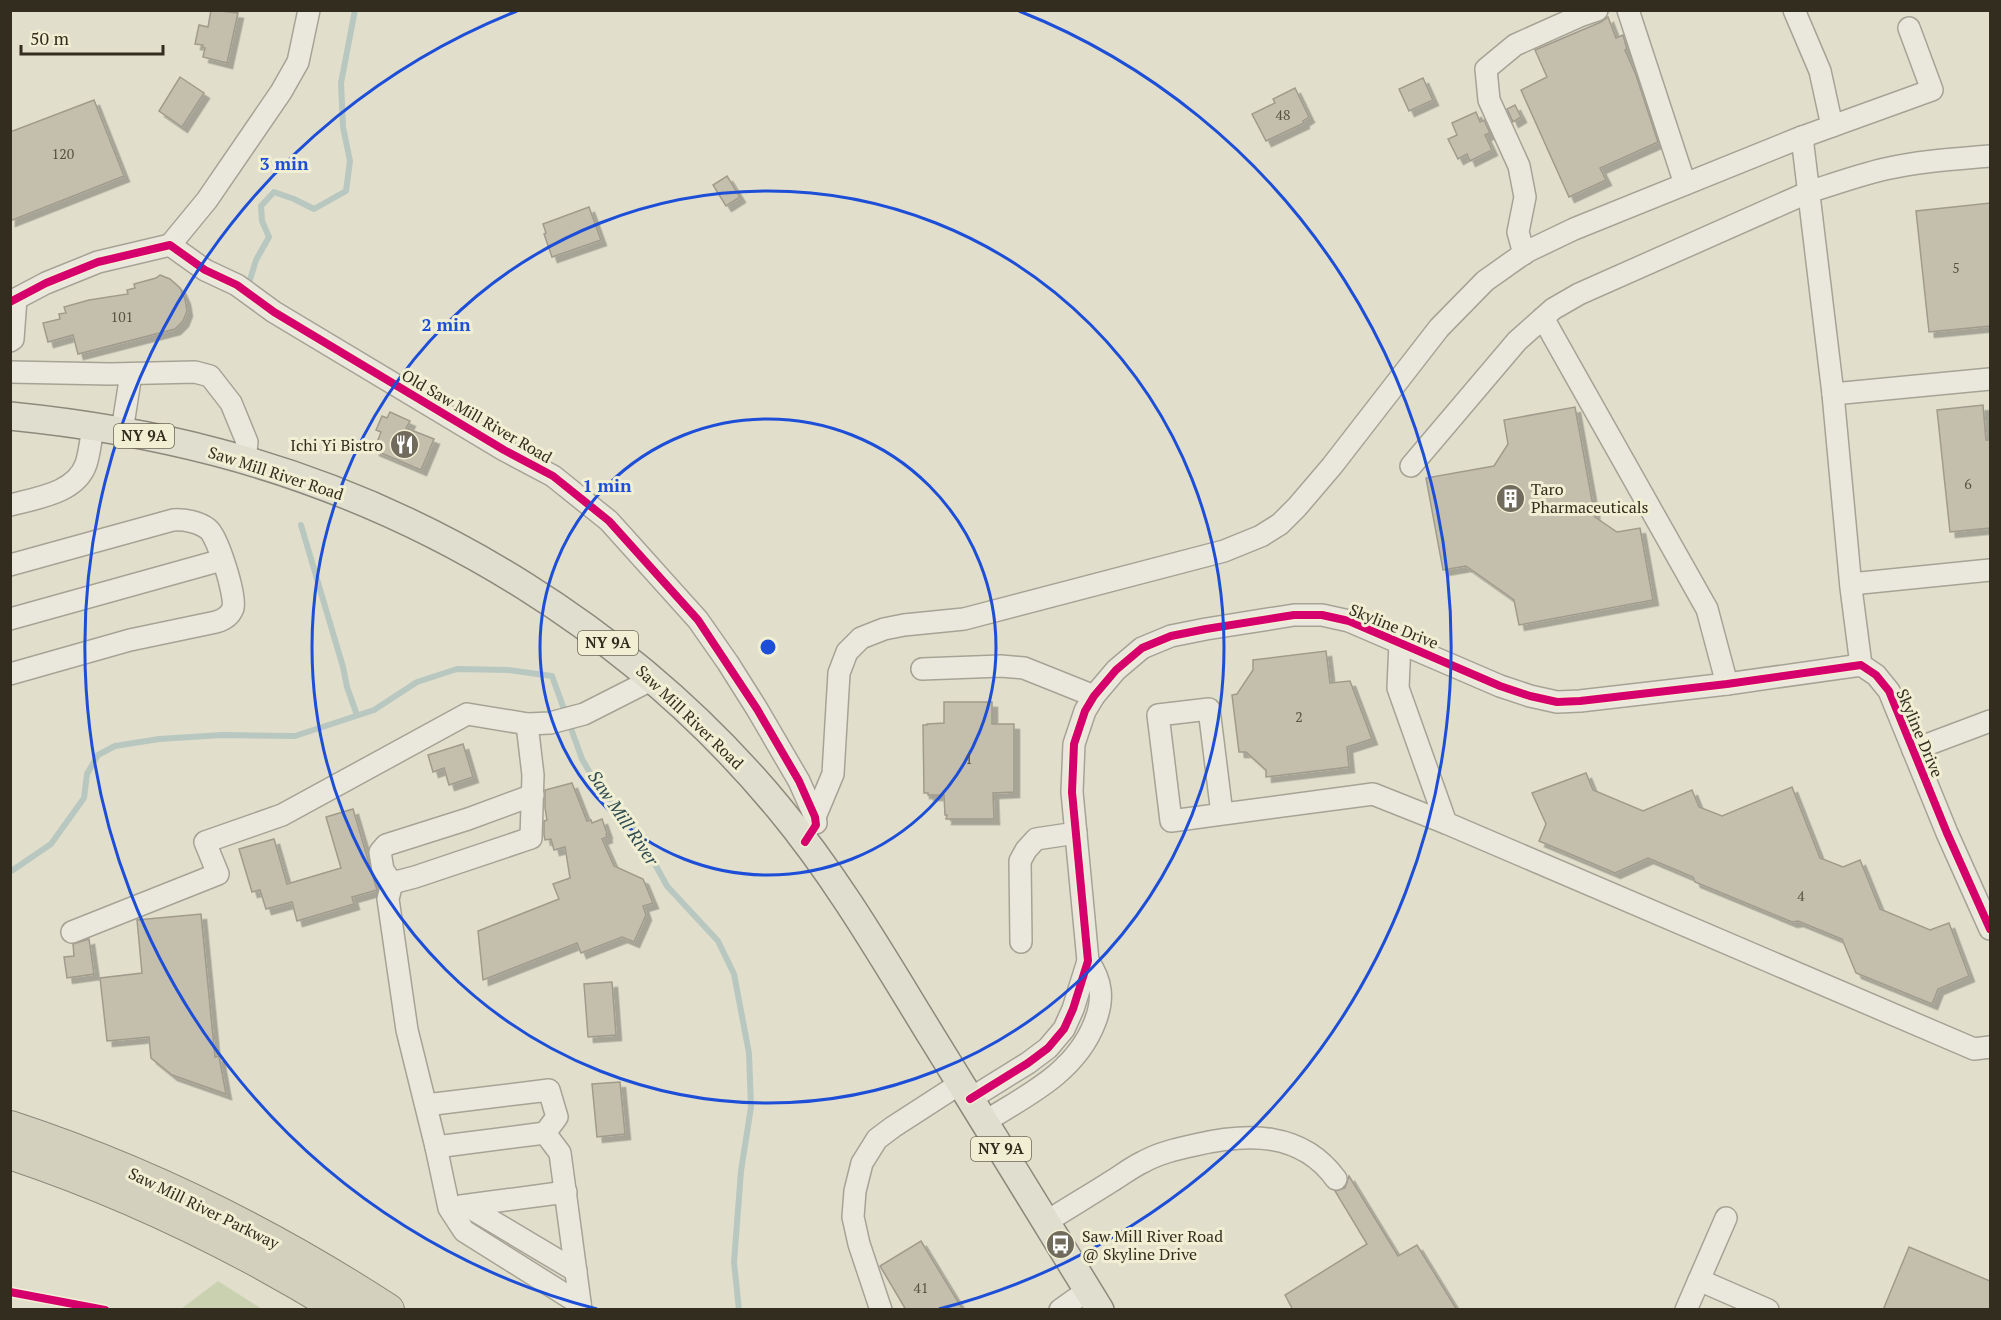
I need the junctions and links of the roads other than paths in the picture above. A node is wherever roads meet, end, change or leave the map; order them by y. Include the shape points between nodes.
1 (309, 10) edge
2 (1597, 10) edge
3 (1628, 10) edge
4 (1794, 10) edge
5 (1909, 28) dead end
6 (1832, 126) junction
7 (1802, 137) junction
8 (1990, 156) edge
9 (1685, 184) junction
10 (1809, 192) junction
11 (170, 245) junction
12 (1524, 254) junction
13 (13, 300) edge
14 (1543, 318) junction
15 (10, 341) edge
16 (10, 372) edge
17 (131, 374) junction
18 (1990, 379) edge
19 (1833, 394) junction
20 (10, 416) edge
21 (93, 426) junction
22 (122, 431) junction
23 (245, 460) junction
24 (1411, 466) dead end
25 (10, 505) edge
26 (222, 560) junction
27 (10, 565) edge
28 (1990, 570) edge
29 (1851, 584) junction
30 (10, 620) edge
31 (1400, 642) junction
32 (1861, 665) junction
33 (922, 669) dead end
34 (10, 674) edge
35 (652, 679) junction
36 (1727, 684) junction
37 (1094, 696) junction
38 (1990, 721) edge
39 (527, 724) junction
40 (1913, 750) junction
41 (532, 795) junction
42 (1222, 814) junction
43 (815, 817) junction
44 (1446, 823) junction
45 (1076, 832) junction
46 (806, 842) junction
47 (392, 883) junction
48 (1990, 929) edge
49 (72, 932) dead end
50 (1021, 942) dead end
51 (1088, 961) junction
52 (1990, 1047) edge
53 (966, 1091) junction
54 (426, 1104) junction
55 (984, 1122) junction
56 (10, 1127) edge
57 (545, 1132) junction
58 (436, 1148) junction
59 (10, 1153) edge
60 (1336, 1179) dead end
61 (566, 1192) junction
62 (458, 1207) junction
63 (1726, 1218) dead end
64 (1046, 1222) junction
65 (576, 1271) junction
66 (1699, 1280) junction
67 (1094, 1300) edge
68 (581, 1307) edge
69 (342, 1310) edge
70 (388, 1310) edge
71 (881, 1310) edge
72 (1060, 1310) edge
73 (1686, 1310) edge
74 (1768, 1310) edge

1 - 11 street via 298,62 281,92 207,200
2 - 12 street via 1515,45 1486,69 1488,100 1519,166 1525,197 1518,232
3 - 9 street
4 - 6 street via 1820,71
5 - 6 street via 1932,90
6 - 7 street
7 - 9 street
7 - 10 street
8 - 10 street via 1883,169
9 - 12 street
10 - 14 street via 1578,294
10 - 19 street
11 - 13 street via 98,262
11 - 43 street, Old Saw Mill River Road via 274,312 553,476 609,521 698,620 728,663 788,761
12 - 43 street via 1485,281 1439,328 1297,507 1261,536 1224,551 964,620 904,625 861,638 847,652 839,673 832,774
13 - 15 street
14 - 24 street via 1517,341
14 - 36 street via 1707,609
16 - 17 street
17 - 22 street
17 - 23 street via 195,372 210,376 231,403 247,442
18 - 19 street
19 - 29 street
20 - 21 main road, Saw Mill River Road / NY 9A
21 - 22 main road, Saw Mill River Road / NY 9A
21 - 25 street via 86,466 72,484
22 - 23 main road, Saw Mill River Road / NY 9A
23 - 35 main road, Saw Mill River Road / NY 9A via 346,496 462,551 572,617
26 - 27 street via 216,539 208,529 179,519
26 - 30 street
26 - 34 street via 233,601 231,611 222,620 130,640
28 - 29 street
29 - 32 street
31 - 36 street, Skyline Drive via 1500,686 1557,702
31 - 37 street, Skyline Drive via 1349,621 1322,615 1294,615 1206,628 1142,648
31 - 44 street via 1398,688
32 - 36 street, Skyline Drive
32 - 40 street, Skyline Drive via 1889,691
33 - 37 street via 1024,668
35 - 39 street via 584,714
35 - 46 main road, Saw Mill River Road / NY 9A via 729,752
37 - 45 street, Skyline Drive via 1073,752
38 - 40 street
39 - 41 street
39 - 49 street via 467,714 282,815 205,842 218,874
40 - 48 street, Skyline Drive
41 - 47 street via 531,838
41 - 47 street via 386,845 380,852 383,870
42 - 42 street via 1171,821 1158,715 1209,709
42 - 44 street via 1373,794
43 - 46 street via 816,825
44 - 52 street via 1974,1049
45 - 50 street via 1036,839 1020,861
45 - 51 street, Skyline Drive
46 - 53 main road, Saw Mill River Road / NY 9A via 872,939
47 - 54 street via 388,899 407,1029
51 - 53 street, Skyline Drive via 1070,1019 1057,1039 1033,1059
51 - 55 street, Skyline Drive via 1101,992 1097,1016 1086,1041 1056,1075
53 - 55 main road, Saw Mill River Road / NY 9A
53 - 71 street, Skyline Drive via 893,1127 862,1163 853,1217
54 - 57 street via 549,1090 557,1117
54 - 58 street
55 - 64 main road, Saw Mill River Road / NY 9A
56 - 70 highway, Saw Mill River Parkway via 118,1166 193,1199 315,1264
57 - 58 street
57 - 61 street via 560,1153
58 - 62 street
59 - 69 highway, Saw Mill River Parkway via 61,1169 189,1224
60 - 64 street via 1311,1154 1291,1144 1266,1138 1207,1143 1162,1153 1142,1162
61 - 62 street
61 - 65 street
62 - 65 street
62 - 68 street via 464,1231
63 - 66 street
64 - 67 main road, Saw Mill River Road / NY 9A
65 - 68 street
66 - 73 street
66 - 74 street
67 - 72 street

